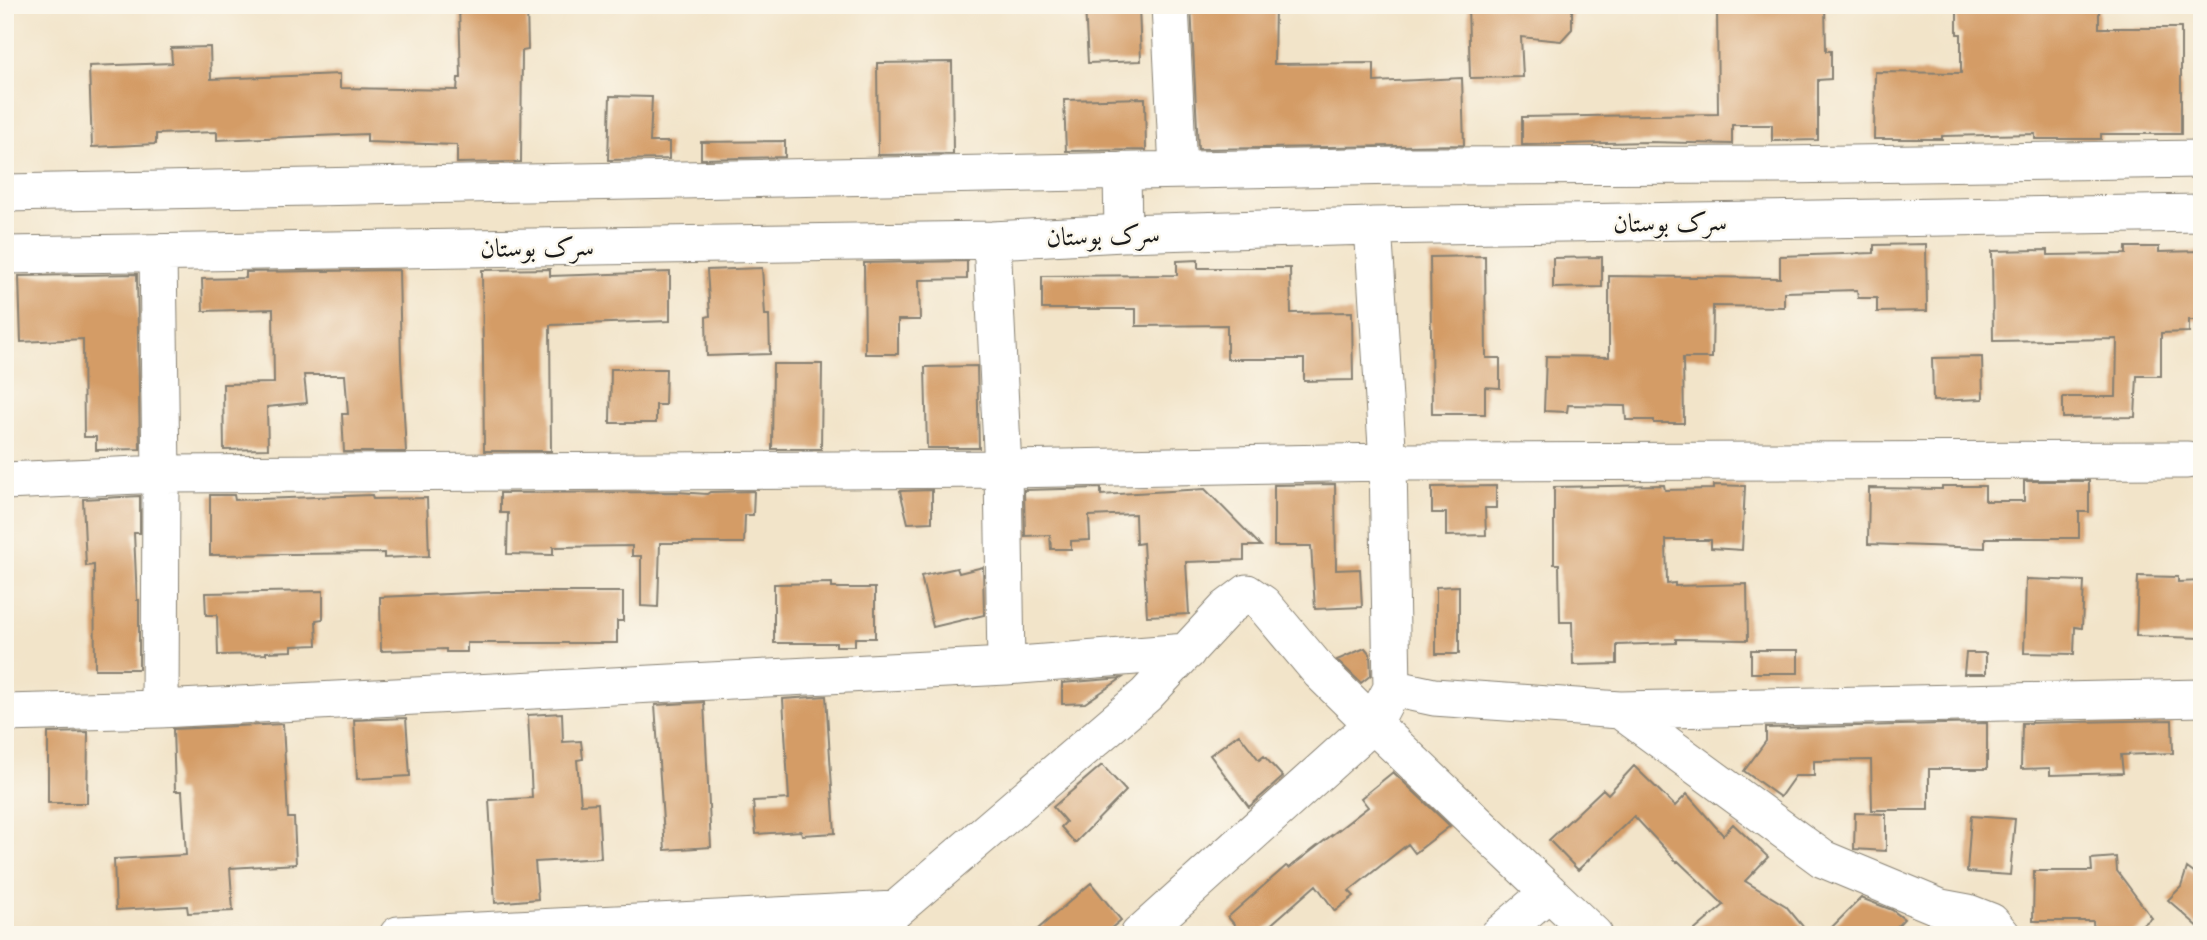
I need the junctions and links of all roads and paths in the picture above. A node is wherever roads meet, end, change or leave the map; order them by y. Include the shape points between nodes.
1 (1170, 5) edge
2 (2202, 159) edge
3 (1178, 170) junction
4 (1122, 171) junction
5 (5, 193) edge
6 (2202, 213) edge
7 (1373, 226) junction
8 (1123, 233) junction
9 (992, 240) junction
10 (158, 253) junction
11 (5, 255) edge
12 (2187, 460) dead end
13 (1388, 462) junction
14 (1003, 469) junction
15 (161, 474) junction
16 (5, 481) edge
17 (1187, 652) junction
18 (1006, 666) junction
19 (1392, 688) junction
20 (2202, 698) edge
21 (160, 709) junction
22 (1620, 710) junction
23 (5, 713) edge
24 (1373, 724) junction
25 (1549, 892) junction
26 (895, 910) junction
27 (398, 935) edge
28 (866, 935) edge
29 (1139, 935) edge
30 (1499, 935) edge
31 (1594, 935) edge
32 (2002, 935) edge

1 - 3 street
2 - 3 street
3 - 4 street
4 - 5 street
4 - 8 street
6 - 7 street, سرک بوستان
7 - 8 street, سرک بوستان
7 - 13 street
8 - 9 street, سرک بوستان
9 - 10 street, سرک بوستان
9 - 14 street
10 - 11 street, سرک بوستان
10 - 15 street
12 - 13 street
13 - 14 street
13 - 19 street
14 - 15 street
14 - 18 street
15 - 16 street
15 - 21 street
17 - 18 street
17 - 24 street via 1247,593 1263,604 1320,672
17 - 26 street via 1146,695
18 - 21 street
19 - 22 street via 1434,697
19 - 24 street
20 - 22 street
21 - 23 street
22 - 32 street via 1823,859 1941,908 1991,922
24 - 25 street
24 - 29 street
25 - 30 street
25 - 31 street
26 - 27 street
26 - 28 street

